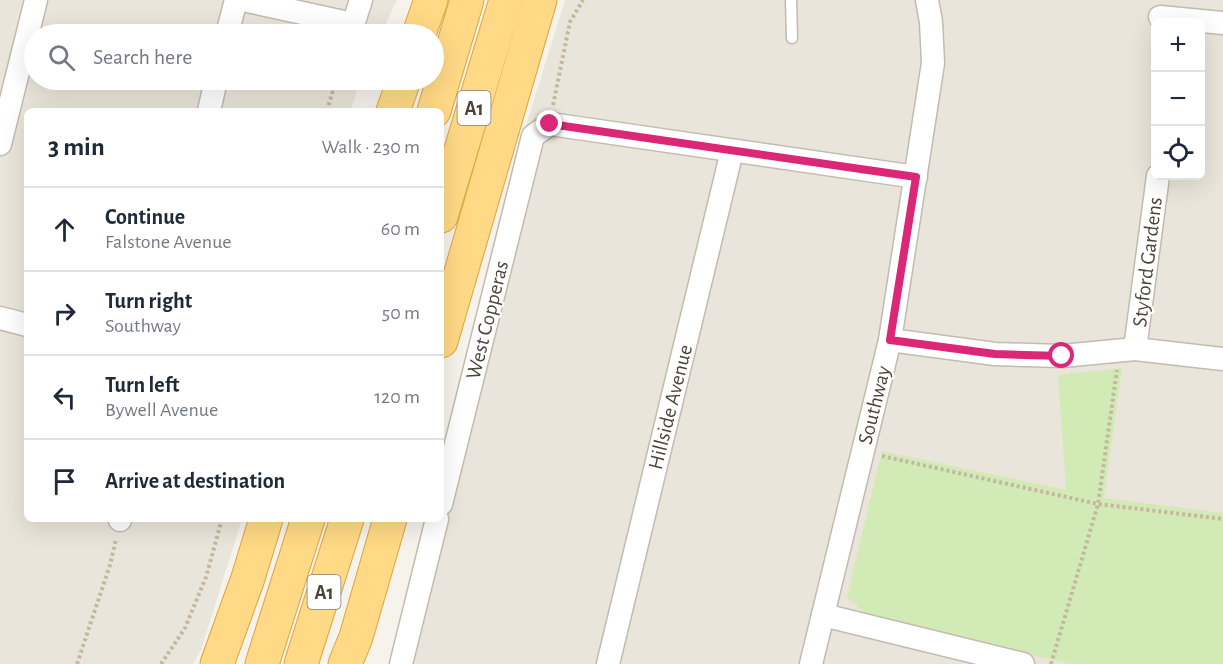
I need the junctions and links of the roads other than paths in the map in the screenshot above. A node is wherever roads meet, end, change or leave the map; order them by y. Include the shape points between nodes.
1 (36, 0) edge
2 (236, 0) edge
3 (243, 0) edge
4 (361, 0) edge
5 (431, 0) edge
6 (467, 0) edge
7 (506, 0) edge
8 (540, 0) edge
9 (792, 0) edge
10 (927, 0) edge
11 (1158, 13) edge
12 (1223, 23) edge
13 (30, 24) edge
14 (230, 24) edge
15 (332, 24) edge
16 (353, 24) edge
17 (423, 24) edge
18 (792, 38) dead end
19 (24, 48) edge
20 (444, 77) edge
21 (213, 90) edge
22 (400, 90) edge
23 (440, 90) edge
24 (209, 108) edge
25 (394, 108) edge
26 (435, 108) edge
27 (0, 144) edge
28 (732, 151) junction
29 (916, 177) junction
30 (1157, 180) edge
31 (444, 206) edge
32 (0, 318) edge
33 (24, 324) edge
34 (444, 331) edge
35 (890, 340) junction
36 (1128, 350) junction
37 (1223, 359) edge
38 (444, 493) edge
39 (265, 522) edge
40 (307, 522) edge
41 (346, 522) edge
42 (389, 522) edge
43 (436, 522) edge
44 (823, 615) junction
45 (351, 655) edge
46 (217, 664) edge
47 (262, 664) edge
48 (301, 664) edge
49 (401, 664) edge
50 (608, 664) edge
51 (811, 664) edge
52 (1023, 664) edge

1 - 13 street
2 - 14 street
3 - 15 street
4 - 16 street
5 - 17 highway
6 - 20 highway, A1
7 - 31 highway, A1
8 - 34 highway
9 - 18 lane
10 - 29 street, Southway via 933,63
11 - 12 street
19 - 27 street
21 - 24 street
22 - 25 highway
23 - 26 highway, A1
28 - 29 street
28 - 38 street, West Copperas via 541,130
28 - 50 street, Hillside Avenue
29 - 35 street, Southway
30 - 36 street, Styford Gardens
32 - 33 street
35 - 36 street via 995,354 1062,356
35 - 44 street, Southway
36 - 37 street
39 - 46 highway
40 - 47 highway, A1
41 - 48 highway, A1
42 - 45 highway
43 - 49 street
44 - 51 street, Southway
44 - 52 street

